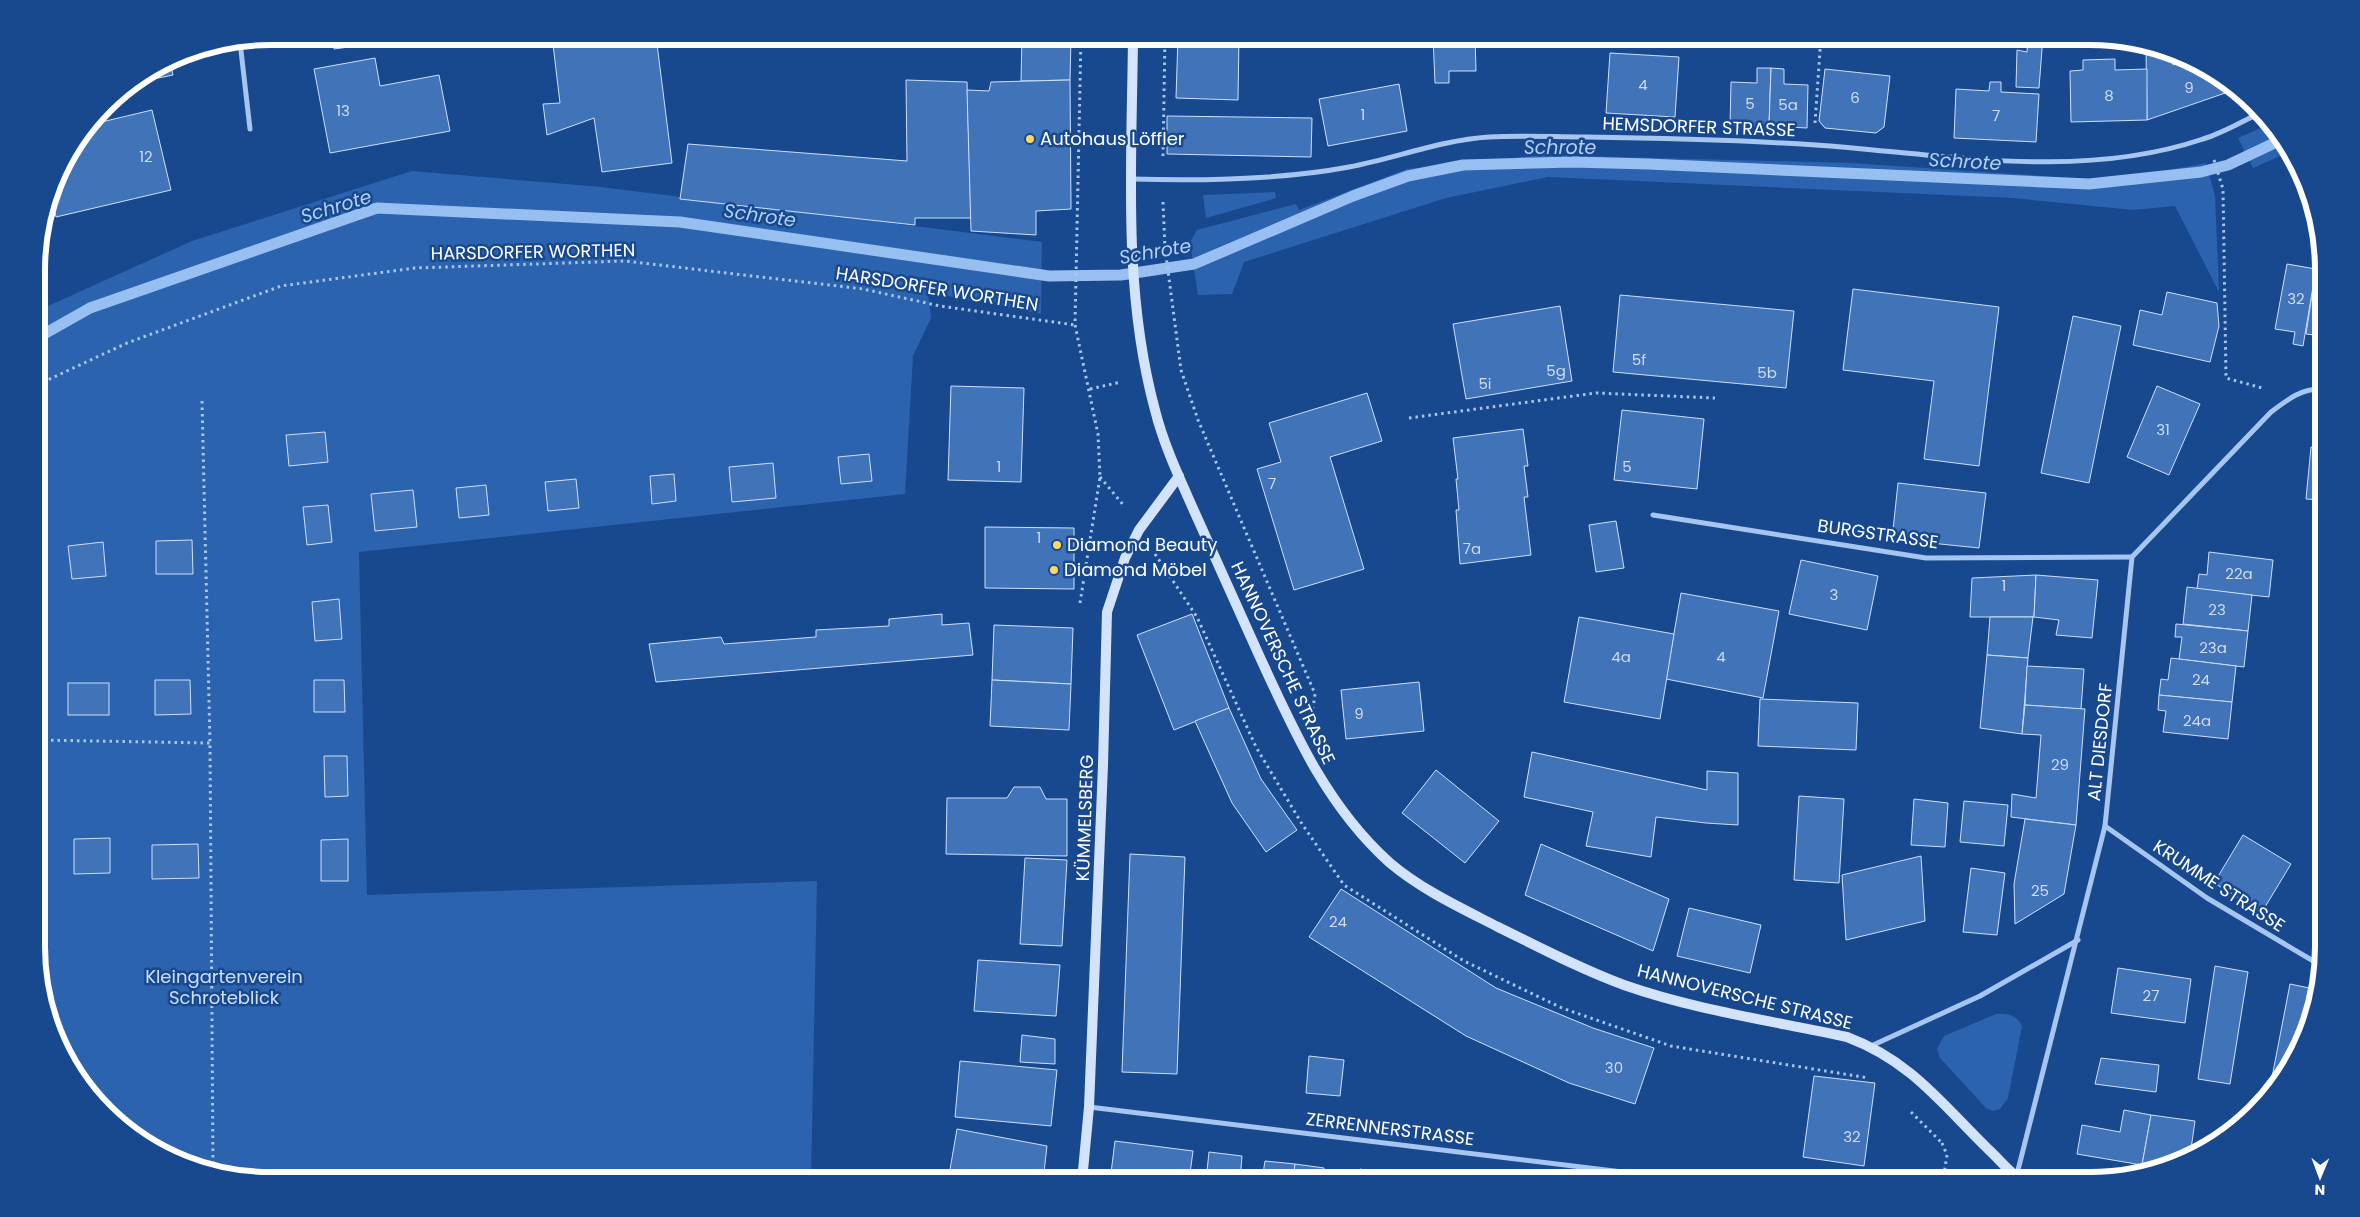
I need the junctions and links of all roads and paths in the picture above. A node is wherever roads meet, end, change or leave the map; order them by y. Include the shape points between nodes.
1 (1082, 45) edge
2 (1133, 45) edge
3 (1165, 45) edge
4 (1820, 45) edge
5 (241, 47) edge
6 (2254, 116) edge
7 (250, 130) dead end
8 (1813, 145) junction
9 (2212, 152) dead end
10 (1163, 158) dead end
11 (1132, 179) junction
12 (1164, 216) dead end
13 (1075, 325) junction
14 (45, 381) edge
15 (2315, 389) edge
16 (2291, 397) junction
17 (1715, 398) dead end
18 (202, 401) dead end
19 (1409, 418) dead end
20 (1179, 476) junction
21 (1100, 477) dead end
22 (1653, 515) dead end
23 (2132, 557) junction
24 (1315, 694) dead end
25 (45, 740) edge
26 (210, 743) junction
27 (2105, 826) junction
28 (2078, 940) junction
29 (2315, 962) edge
30 (1872, 1046) junction
31 (1090, 1107) junction
32 (1942, 1143) dead end
33 (213, 1164) edge
34 (1083, 1172) edge
35 (1622, 1172) edge
36 (1944, 1172) edge
37 (2010, 1172) edge
38 (2019, 1172) edge

1 - 13 path
2 - 11 main road, HANNOVERSCHE STRASSE
3 - 10 path
4 - 8 path
5 - 7 street
6 - 8 street, HEMSDORFER STRASSE via 2187,144 2101,159 2012,161
8 - 11 street, HEMSDORFER STRASSE via 1665,138 1490,137 1434,146 1321,172 1229,178
9 - 16 path via 2223,189 2226,378
11 - 20 main road, HANNOVERSCHE STRASSE via 1136,304 1147,377 1154,408
12 - 24 path, HANNOVERSCHE STRASSE via 1165,248 1181,370 1195,411
13 - 14 path, HARSDORFER WORTHEN via 940,306 863,290 625,261 415,268 281,286 127,343
13 - 21 path via 1098,434
15 - 16 street
16 - 23 street via 2271,412
17 - 19 path via 1596,393
18 - 26 path
20 - 30 main road, HANNOVERSCHE STRASSE via 1288,719 1315,771 1348,817 1391,864 1443,899 1570,962 1623,984 1672,999 1847,1037
20 - 31 main road, KÜMMELSBERG via 1138,530 1113,587 1107,612
22 - 23 street, BURGSTRASSE via 1926,558
23 - 27 street, ALT DIESDORF
25 - 26 path
26 - 33 path
27 - 28 street, ALT DIESDORF
27 - 29 street, KRUMME STRASSE via 2207,898
28 - 30 street, HANNOVERSCHE STRASSE via 1980,996
28 - 38 street, ALT DIESDORF
30 - 37 main road, HANNOVERSCHE STRASSE via 1919,1079
31 - 34 main road, KÜMMELSBERG
31 - 35 street, ZERRENNERSTRASSE
32 - 36 path via 1947,1155

